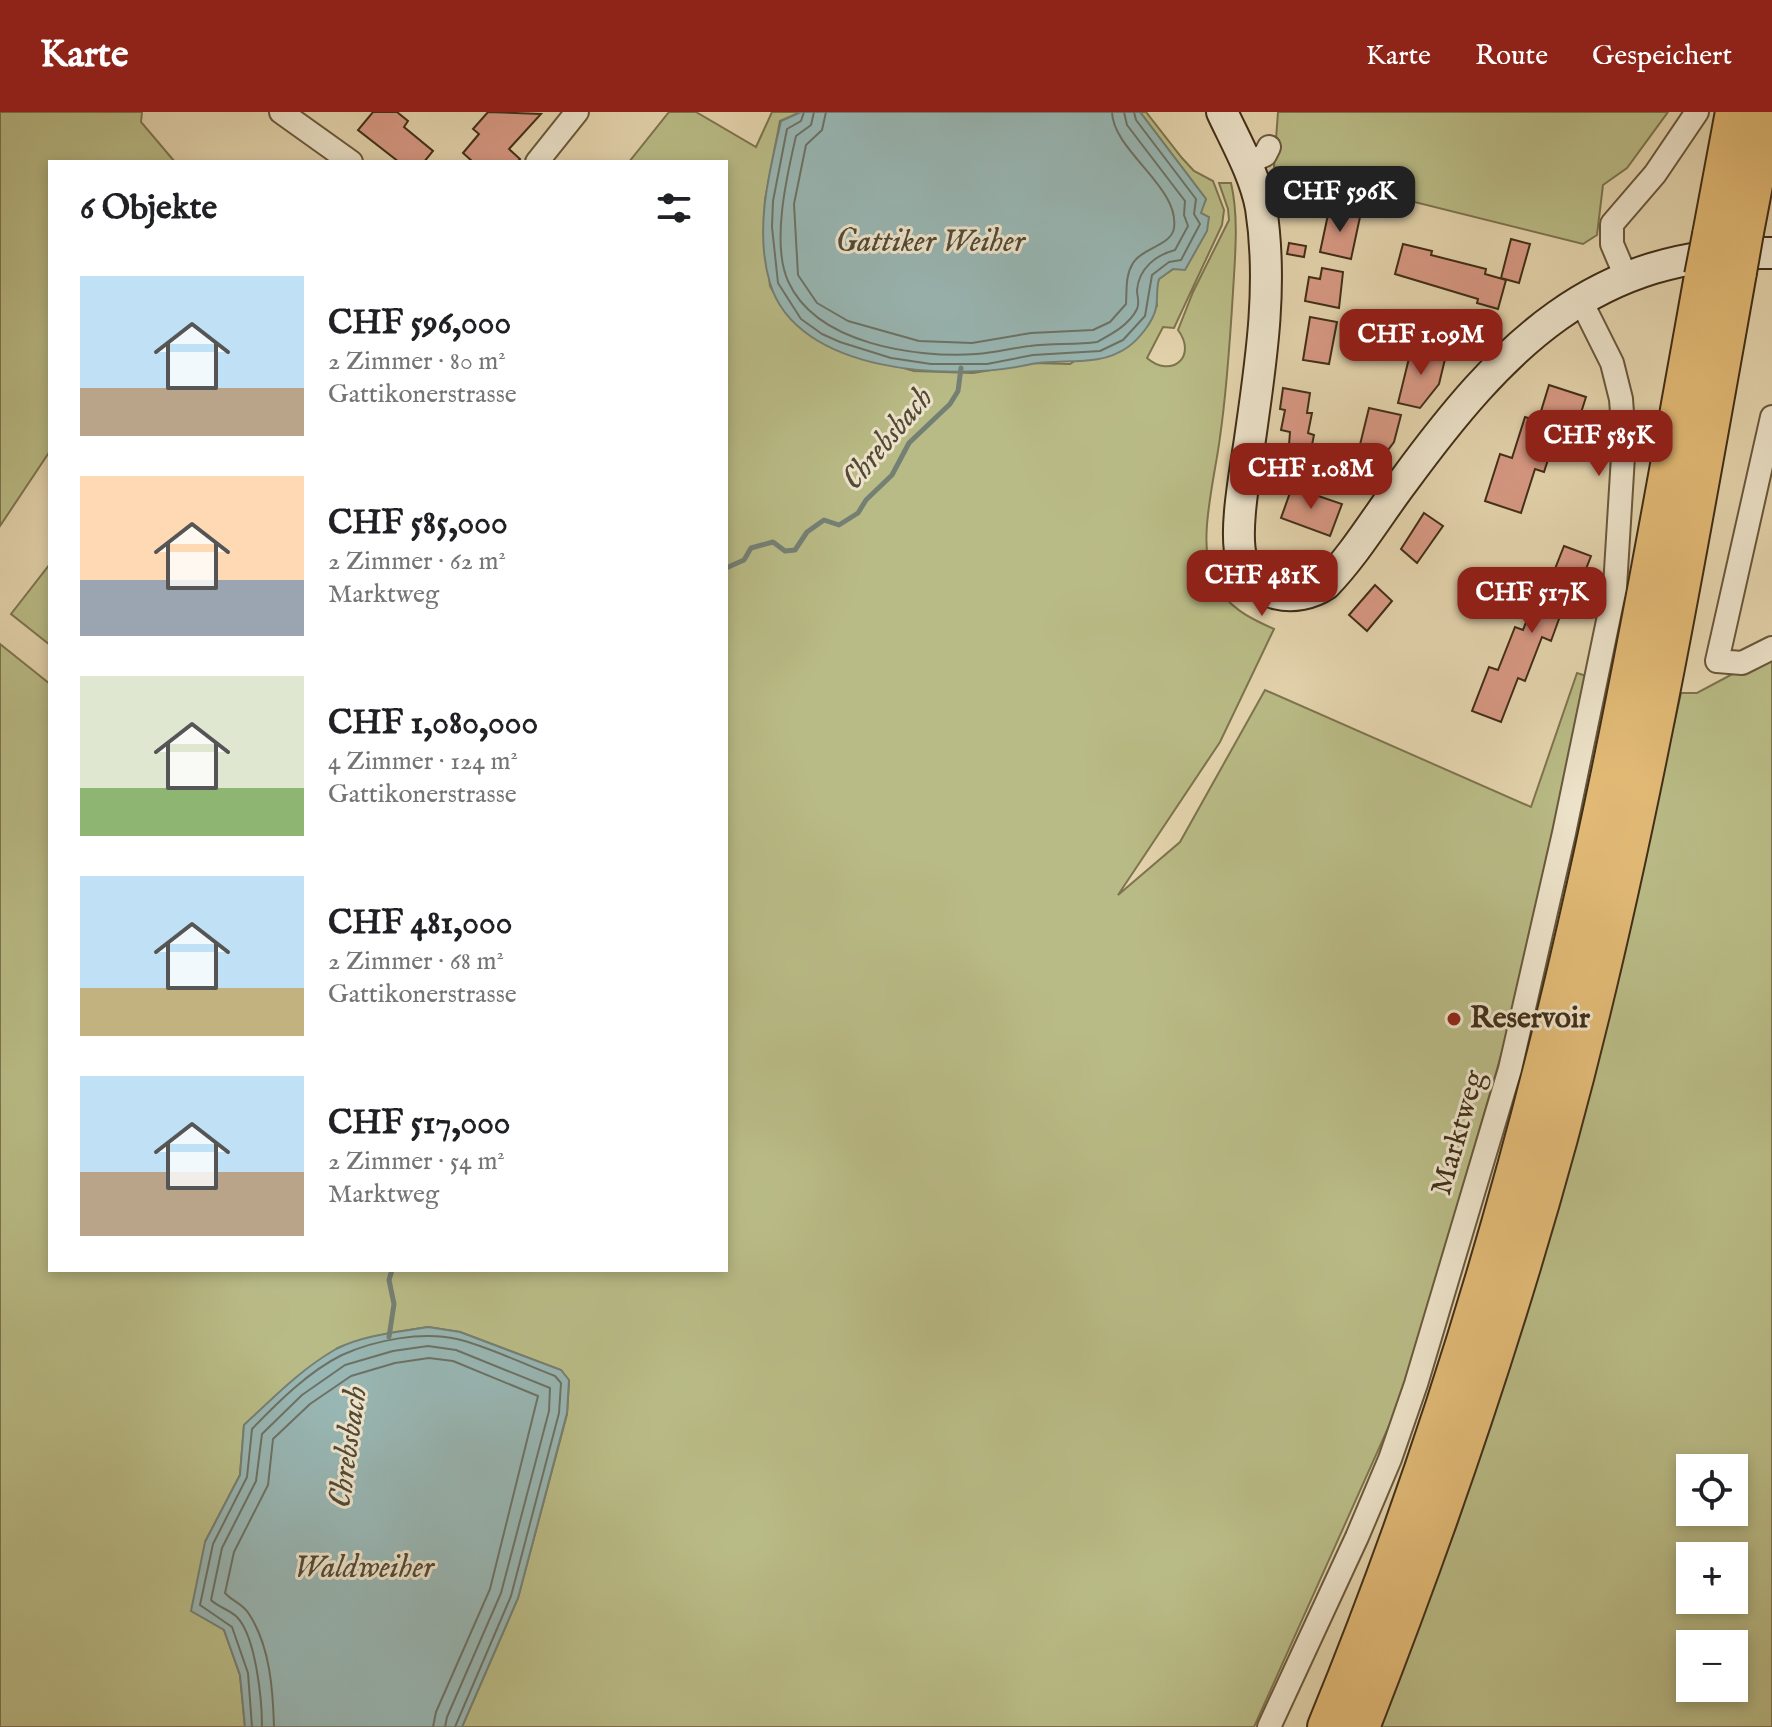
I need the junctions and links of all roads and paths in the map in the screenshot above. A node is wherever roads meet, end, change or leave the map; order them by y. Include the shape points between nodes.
1 (281, 112) edge
2 (577, 112) edge
3 (1222, 112) edge
4 (1697, 112) edge
5 (1735, 112) edge
6 (1767, 112) edge
7 (348, 160) edge
8 (539, 160) edge
9 (1743, 240) edge
10 (1721, 274) junction
11 (1626, 277) junction
12 (1580, 299) junction
13 (1772, 417) edge
14 (1772, 648) edge
15 (1269, 1727) edge
16 (1327, 1727) edge
17 (1360, 1727) edge

1 - 7 street
2 - 8 street
3 - 12 main road via 1257,155 1265,325 1239,547 1253,580 1273,593 1298,596 1326,584 1438,433 1486,379
4 - 11 street via 1655,174 1612,224 1612,244
5 - 9 highway
6 - 9 highway
9 - 10 highway, bridge
9 - 11 main road via 1739,252 1690,257
10 - 16 highway via 1541,1074 1432,1439
10 - 17 highway via 1659,697 1589,1018 1499,1338 1425,1558
11 - 12 main road
12 - 15 street, Marktweg via 1612,363 1624,440 1615,587 1555,877 1510,1069 1416,1384 1362,1524
13 - 14 street via 1717,661 1742,663

